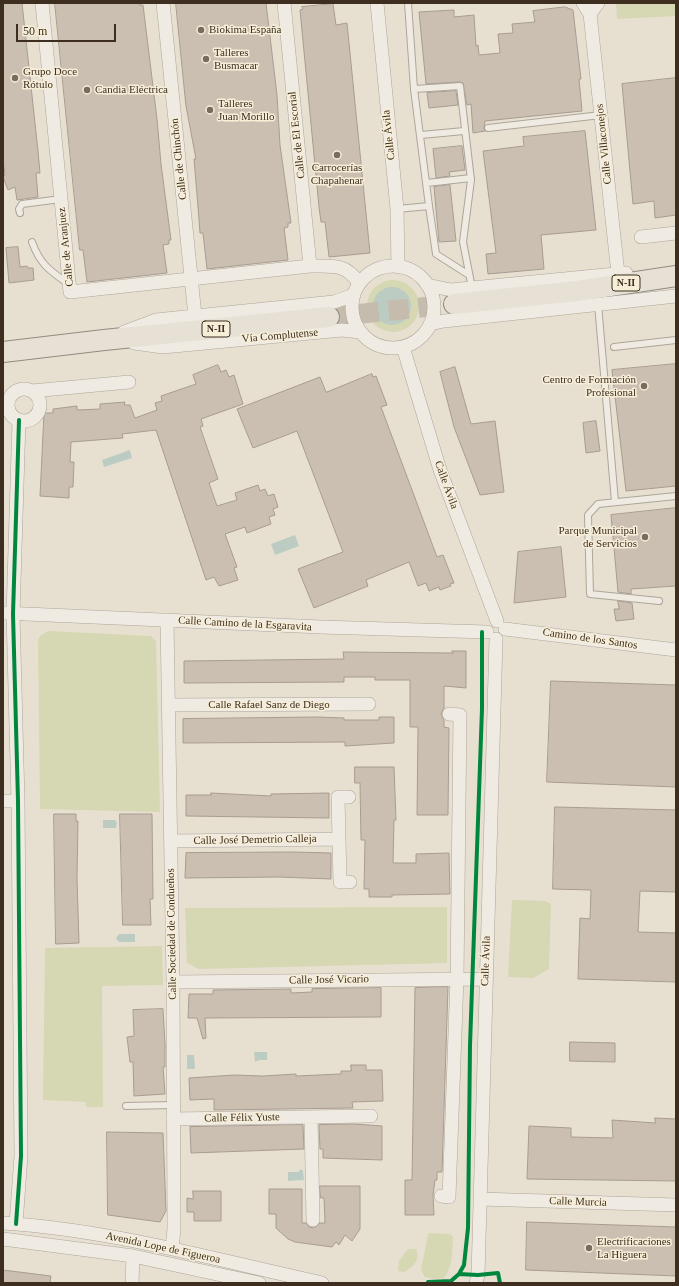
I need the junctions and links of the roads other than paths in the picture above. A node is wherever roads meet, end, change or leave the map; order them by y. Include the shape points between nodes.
1 (42, 3) edge
2 (163, 3) edge
3 (284, 3) edge
4 (377, 3) edge
5 (408, 3) edge
6 (598, 3) edge
7 (587, 9) edge
8 (414, 89) junction
9 (601, 115) junction
10 (488, 128) dead end
11 (464, 131) junction
12 (421, 135) junction
13 (471, 178) junction
14 (427, 183) junction
15 (61, 199) junction
16 (429, 206) junction
17 (396, 208) junction
18 (20, 213) dead end
19 (676, 233) edge
20 (641, 237) dead end
21 (32, 242) dead end
22 (310, 266) junction
23 (398, 267) junction
24 (676, 271) edge
25 (618, 274) junction
26 (469, 275) junction
27 (676, 276) edge
28 (191, 279) junction
29 (69, 284) junction
30 (427, 285) junction
31 (472, 288) junction
32 (357, 289) junction
33 (676, 290) edge
34 (577, 291) junction
35 (676, 296) edge
36 (454, 304) tunnel mouth
37 (598, 304) junction
38 (195, 316) junction
39 (328, 317) tunnel mouth
40 (430, 324) junction
41 (360, 332) junction
42 (104, 340) junction
43 (676, 340) edge
44 (403, 347) junction
45 (614, 347) dead end
46 (3, 352) edge
47 (129, 382) dead end
48 (32, 391) junction
49 (8, 393) edge
50 (19, 420) junction
51 (676, 496) edge
52 (614, 502) junction
53 (659, 601) dead end
54 (8, 614) edge
55 (167, 620) junction
56 (496, 630) junction
57 (676, 650) edge
58 (369, 704) dead end
59 (169, 705) junction
60 (449, 714) dead end
61 (349, 797) dead end
62 (3, 801) edge
63 (18, 801) junction
64 (339, 838) junction
65 (170, 841) junction
66 (350, 882) dead end
67 (457, 978) junction
68 (486, 979) junction
69 (173, 982) junction
70 (173, 1105) junction
71 (126, 1106) dead end
72 (372, 1116) dead end
73 (312, 1117) junction
74 (173, 1119) junction
75 (441, 1196) dead end
76 (480, 1199) junction
77 (676, 1205) edge
78 (313, 1220) dead end
79 (10, 1223) edge
80 (3, 1239) edge
81 (172, 1248) junction
82 (133, 1256) junction
83 (132, 1283) edge
84 (259, 1283) edge
85 (322, 1283) edge
86 (476, 1283) edge

1 - 15 street, Calle de Aranjuez
2 - 28 street, Calle de Chinchón
3 - 22 street, Calle de El Escorial
4 - 17 street, Calle Ávila
5 - 8 lane
6 - 7 street, Calle Villaconejos
7 - 9 street, Calle Villaconejos
8 - 11 lane via 460,86
8 - 12 lane
9 - 10 lane
9 - 25 street, Calle Villaconejos
11 - 12 lane
11 - 13 lane
12 - 14 lane
13 - 14 lane
13 - 26 lane via 463,242
14 - 16 lane
15 - 18 lane via 22,204
15 - 29 street, Calle de Aranjuez
16 - 17 lane
16 - 26 lane via 436,254
17 - 23 street, Calle Ávila
19 - 20 street
21 - 29 lane via 37,257
22 - 28 street, Calle de Aranjuez
22 - 32 street, Calle de Aranjuez via 337,265 352,273
23 - 30 street, N-II via 414,273
23 - 32 street via 376,270
24 - 25 street, N-II
25 - 31 street, N-II
26 - 31 lane
27 - 34 main road, N-II
28 - 29 street, Calle de Aranjuez via 70,292
28 - 38 street, Calle de Chinchón
30 - 31 street, N-II via 451,290
30 - 40 street via 433,300
32 - 38 street, Vía Complutense via 334,302
32 - 41 street via 353,314
33 - 34 main road, N-II
34 - 36 main road, N-II
35 - 37 street, N-II
37 - 40 street, N-II
37 - 52 lane
38 - 42 street, Vía Complutense via 156,320
39 - 42 main road, Vía Complutense / N-II
40 - 44 street via 416,341
41 - 42 street, Vía Complutense via 342,330 163,347
41 - 44 street via 377,345
42 - 46 main road, Vía Complutense / N-II
43 - 45 lane
44 - 56 street, Calle Ávila via 440,470
47 - 48 street
48 - 49 street via 22,389
48 - 50 street via 40,403 38,414 30,420
49 - 50 street via 11,415
50 - 54 street
51 - 52 lane
52 - 53 lane via 598,504 588,515 590,594
54 - 55 street, Calle Camino de la Esgaravita
54 - 63 street
55 - 56 street, Calle Camino de la Esgaravita
55 - 59 street, Calle Sociedad de Condueños
56 - 57 street, Camino de los Santos
56 - 68 street, Calle Ávila
58 - 59 street, Calle Rafael Sanz de Diego
59 - 65 street, Calle Sociedad de Condueños
60 - 67 street via 460,715
61 - 64 street via 338,797
62 - 63 street
63 - 79 street via 21,1156
64 - 65 street, Calle José Demetrio Calleja
64 - 66 street via 340,882
65 - 69 street, Calle Sociedad de Condueños
67 - 68 street, Calle José Vicario
67 - 69 street, Calle José Vicario
67 - 75 street via 449,1197
68 - 76 street, Calle Ávila
69 - 70 street, Calle Sociedad de Condueños
70 - 71 lane
70 - 74 street, Calle Sociedad de Condueños
72 - 73 street, Calle Félix Yuste
73 - 74 street, Calle Félix Yuste
73 - 78 street
74 - 81 street, Calle Sociedad de Condueños
76 - 77 street, Calle Murcia
76 - 86 street, Calle Ávila
79 - 81 street, Avenida Lope de Figueroa via 111,1236
80 - 82 street, Avenida Lope de Figueroa
81 - 85 street, Avenida Lope de Figueroa
82 - 83 street
82 - 84 street, Avenida Lope de Figueroa

